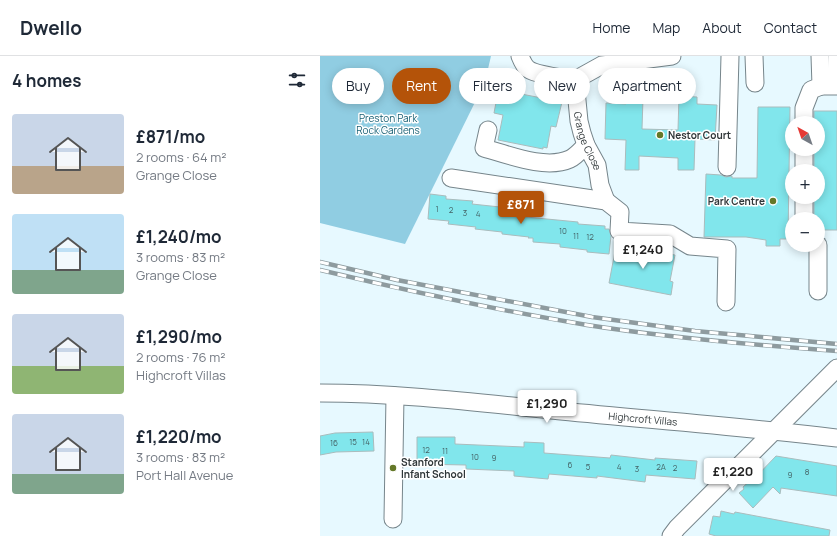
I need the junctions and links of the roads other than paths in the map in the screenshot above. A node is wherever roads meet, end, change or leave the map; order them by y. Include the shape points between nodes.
1 (520, 56) edge
2 (672, 56) edge
3 (730, 56) edge
4 (754, 56) edge
5 (820, 56) edge
6 (836, 56) edge
7 (534, 72) edge
8 (590, 72) edge
9 (755, 83) dead end
10 (821, 86) junction
11 (577, 104) edge
12 (804, 116) edge
13 (488, 130) dead end
14 (586, 145) junction
15 (727, 167) dead end
16 (451, 178) dead end
17 (606, 201) junction
18 (818, 252) edge
19 (818, 291) dead end
20 (726, 302) dead end
21 (837, 368) edge
22 (320, 393) edge
23 (395, 396) junction
24 (775, 430) junction
25 (837, 438) edge
26 (393, 519) dead end
27 (671, 536) edge

1 - 7 street via 523,64
2 - 8 street via 602,65
3 - 15 street
4 - 9 street
5 - 10 street
6 - 10 street via 836,86
10 - 12 street via 811,90 804,108
11 - 14 street, Grange Close
13 - 14 street via 484,148 550,164 569,159
14 - 17 street, Grange Close via 597,165
16 - 17 street
17 - 20 street, Grange Close via 620,212 619,231 670,234 690,246 727,250
18 - 19 street
21 - 24 street
22 - 23 street, Highcroft Villas via 349,392
23 - 24 street, Highcroft Villas
23 - 26 street
24 - 25 street, Highcroft Villas
24 - 27 street

